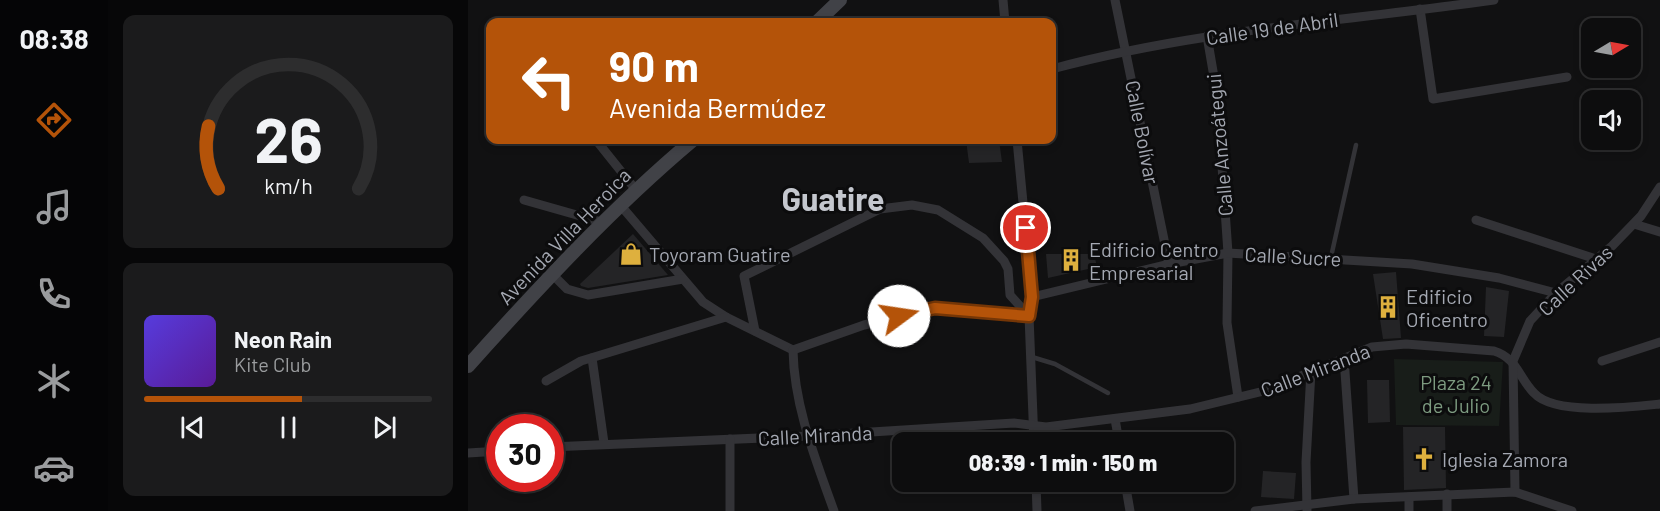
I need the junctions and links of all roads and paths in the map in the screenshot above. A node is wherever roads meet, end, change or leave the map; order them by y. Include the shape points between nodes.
1 (840, 0) edge
2 (1003, 0) edge
3 (1115, 0) edge
4 (1494, 0) edge
5 (1420, 9) junction
6 (821, 18) edge
7 (1005, 18) edge
8 (1207, 36) junction
9 (1127, 51) junction
10 (1056, 68) edge
11 (1567, 77) dead end
12 (599, 144) edge
13 (688, 144) edge
14 (1017, 144) edge
15 (1356, 146) dead end
16 (1660, 187) edge
17 (636, 190) junction
18 (524, 200) dead end
19 (622, 207) junction
20 (1476, 220) dead end
21 (605, 223) junction
22 (1634, 224) junction
23 (1660, 232) edge
24 (1228, 252) junction
25 (1331, 258) junction
26 (1596, 259) junction
27 (1169, 264) junction
28 (552, 274) junction
29 (683, 279) junction
30 (1556, 293) junction
31 (1032, 297) junction
32 (1029, 316) junction
33 (726, 317) junction
34 (755, 331) junction
35 (1660, 342) edge
36 (793, 350) junction
37 (1032, 357) junction
38 (592, 358) junction
39 (1344, 358) junction
40 (1513, 361) junction
41 (1602, 361) dead end
42 (468, 366) edge
43 (1311, 371) junction
44 (546, 381) dead end
45 (1108, 393) dead end
46 (1238, 397) junction
47 (1660, 404) edge
48 (1114, 419) junction
49 (1034, 426) junction
50 (1034, 432) edge
51 (1117, 432) edge
52 (808, 436) junction
53 (730, 439) junction
54 (604, 443) junction
55 (564, 446) edge
56 (486, 452) edge
57 (468, 453) edge
58 (1036, 492) edge
59 (1127, 492) edge
60 (1515, 492) junction
61 (1447, 494) junction
62 (1409, 497) junction
63 (1354, 499) junction
64 (1307, 508) edge
65 (730, 511) edge
66 (834, 511) edge
67 (1037, 511) edge
68 (1130, 511) edge
69 (1255, 511) edge
70 (1409, 511) edge
71 (1447, 511) edge
72 (1572, 511) edge

1 - 6 main road
2 - 7 street
3 - 9 street, Calle Bolívar
4 - 5 street, Calle 19 de Abril
5 - 8 street, Calle 19 de Abril
5 - 11 street via 1433,99
8 - 9 street, Calle 19 de Abril
8 - 24 street, Calle Anzoátegui via 1215,83
9 - 10 street, Calle 19 de Abril
9 - 27 street, Calle Bolívar
12 - 17 street
13 - 17 main road, Avenida Villa Heroica
14 - 31 street
15 - 25 lane
16 - 22 street, Calle Rivas
17 - 19 main road, Avenida Villa Heroica
18 - 21 street
19 - 21 main road, Avenida Villa Heroica
19 - 29 street
20 - 26 street
21 - 28 main road, Avenida Villa Heroica
22 - 23 street
22 - 26 street, Calle Rivas
24 - 25 street, Calle Sucre
24 - 27 street, Calle Sucre
24 - 46 street, Calle Anzoátegui via 1227,322
25 - 30 street, Calle Sucre via 1412,264 1499,278
26 - 30 street, Calle Rivas
27 - 31 street, Calle Sucre
28 - 29 street via 567,289 588,295
28 - 42 main road, Avenida Villa Heroica
29 - 33 street via 703,302
30 - 40 street, Calle Rivas via 1530,321
31 - 32 street
32 - 34 street via 1010,295 1004,261 983,238 938,210 912,205 880,209 744,276
32 - 36 street via 935,308 864,325
32 - 37 street
33 - 34 street
33 - 38 street
34 - 36 street
35 - 41 street
36 - 52 street via 794,376
37 - 45 lane via 1055,364
37 - 49 street
38 - 44 street
38 - 54 street
39 - 40 street, Calle Miranda via 1372,347 1406,344 1494,351
39 - 43 street, Calle Miranda
39 - 63 street
40 - 47 street via 1531,391 1550,403 1583,408
40 - 60 street, Calle Rivas
43 - 46 street, Calle Miranda via 1264,391
43 - 64 street
46 - 48 street, Calle Miranda via 1190,409
48 - 49 street, Calle Miranda
48 - 51 street
49 - 50 street
49 - 52 street, Calle Miranda via 1014,423
52 - 53 street, Calle Miranda
52 - 66 street
53 - 54 street, Calle Miranda
53 - 65 street
54 - 55 street, Calle Miranda
56 - 57 street
58 - 67 street
59 - 68 street
60 - 61 street
60 - 72 street
61 - 62 street
61 - 71 street
62 - 63 street
62 - 70 street
63 - 64 street
64 - 69 street

